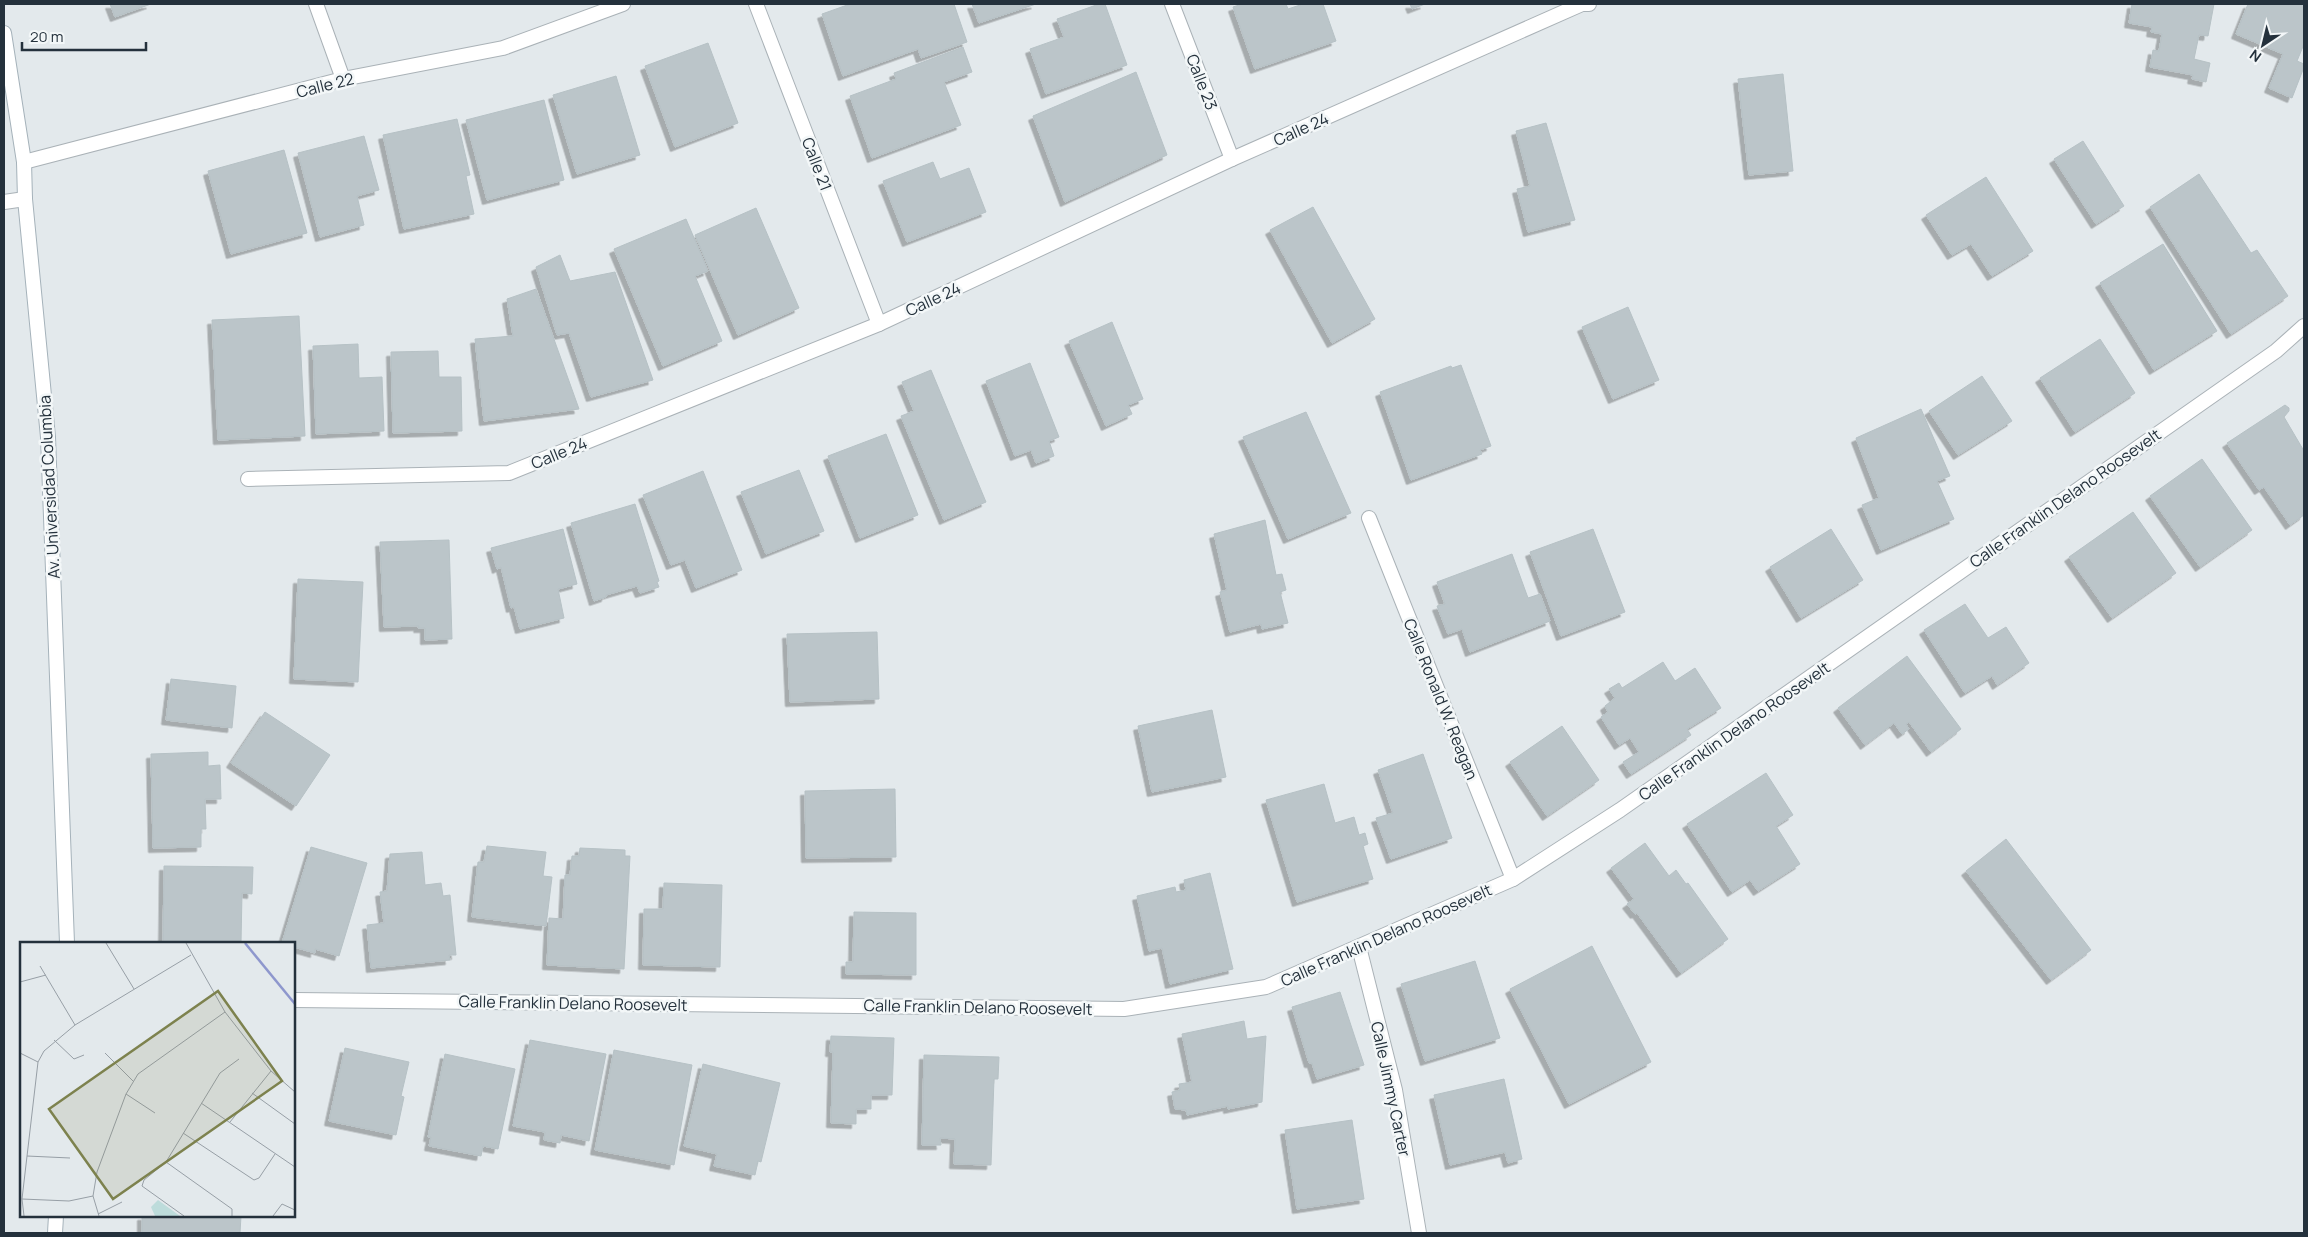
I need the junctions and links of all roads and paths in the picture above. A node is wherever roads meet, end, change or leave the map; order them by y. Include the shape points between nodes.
1 (316, 4) edge
2 (623, 4) edge
3 (756, 4) edge
4 (1172, 4) edge
5 (1584, 4) edge
6 (4, 33) edge
7 (343, 80) junction
8 (1232, 159) junction
9 (24, 162) junction
10 (25, 199) junction
11 (4, 202) edge
12 (879, 324) junction
13 (2304, 326) edge
14 (248, 480) dead end
15 (1370, 518) dead end
16 (1514, 879) junction
17 (67, 942) edge
18 (1359, 947) junction
19 (295, 1000) edge
20 (56, 1217) edge
21 (55, 1233) edge
22 (1419, 1233) edge

1 - 7 street
2 - 7 street, Calle 22 via 503,48
3 - 12 street, Calle 21
4 - 8 street, Calle 23
5 - 8 street, Calle 24
6 - 9 street, Av. Universidad Columbia
7 - 9 street, Calle 22
8 - 12 street, Calle 24
9 - 10 street, Av. Universidad Columbia
10 - 11 street
10 - 17 street, Av. Universidad Columbia via 48,437
12 - 14 street, Calle 24 via 509,473
13 - 16 street, Calle Franklin Delano Roosevelt via 2268,357 1620,810
15 - 16 street, Calle Ronald W. Reagan
16 - 18 street, Calle Franklin Delano Roosevelt
18 - 19 street, Calle Franklin Delano Roosevelt via 1266,987 1124,1009
18 - 22 street, Calle Jimmy Carter via 1394,1090
20 - 21 street

